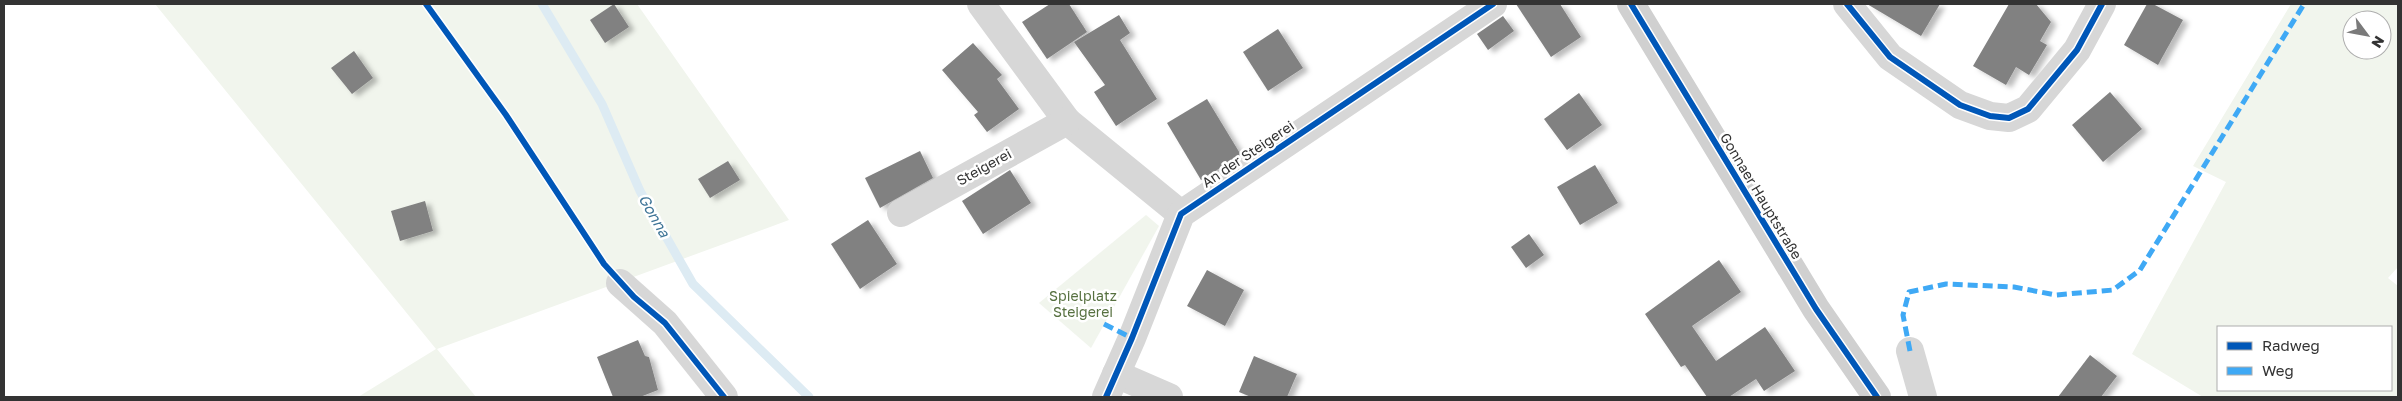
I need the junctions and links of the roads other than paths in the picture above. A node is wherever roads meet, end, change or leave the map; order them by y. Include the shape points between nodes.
1 (981, 4) edge
2 (1493, 4) edge
3 (1630, 4) edge
4 (1847, 4) edge
5 (2102, 4) edge
6 (1067, 121) junction
7 (901, 213) dead end
8 (1181, 214) junction
9 (620, 283) dead end
10 (1910, 352) dead end
11 (1111, 386) edge
12 (724, 397) edge
13 (1169, 397) edge
14 (1877, 397) edge
15 (1923, 397) edge

1 - 6 street
2 - 8 street, An der Steigerei
3 - 14 main road, Gonnaer Hauptstraße via 1816,310
4 - 5 street via 1890,57 1960,105 1990,116 2009,118 2028,109 2077,50
6 - 7 street, Steigerei
6 - 8 street
8 - 11 street
9 - 12 street via 665,323
10 - 15 street
11 - 13 street

